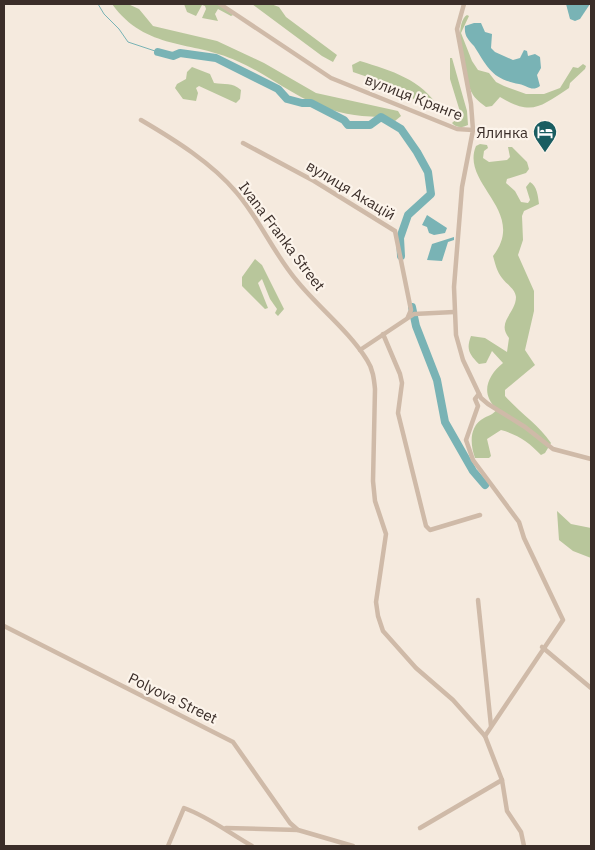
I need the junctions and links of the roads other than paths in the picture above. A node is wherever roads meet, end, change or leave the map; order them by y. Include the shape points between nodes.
1 (220, 4) edge
2 (464, 4) edge
3 (141, 120) dead end
4 (473, 130) junction
5 (243, 143) dead end
6 (454, 312) junction
7 (408, 317) junction
8 (383, 334) junction
9 (360, 350) junction
10 (479, 394) junction
11 (591, 459) edge
12 (480, 515) dead end
13 (478, 600) dead end
14 (4, 626) edge
15 (542, 647) junction
16 (591, 688) edge
17 (491, 726) junction
18 (485, 736) junction
19 (502, 780) junction
20 (226, 828) junction
21 (420, 828) dead end
22 (298, 830) junction
23 (168, 846) edge
24 (252, 846) edge
25 (353, 846) edge
26 (524, 846) edge

1 - 4 street, вулиця Крянге via 331,78 457,129
2 - 4 street via 457,29
3 - 9 street, Ivana Franka Street via 211,168 237,193 297,281
4 - 6 street, вулиця Крянге via 462,186
5 - 7 street, вулиця Акацій via 396,231 411,310
6 - 7 street
6 - 10 street, вулиця Крянге via 463,360
7 - 8 street
8 - 9 street
8 - 12 street via 400,374 398,413 426,526 430,530
9 - 18 street, Ivana Franka Street via 374,377 375,502 386,534 376,602 378,616 384,631 416,668 453,700
10 - 11 street via 488,404 553,449
10 - 15 street via 466,440 473,460 519,522 563,620
13 - 17 street
14 - 22 street, Polyova Street via 233,742 282,814
15 - 16 street
15 - 17 street
17 - 18 street
18 - 19 street, Ivana Franka Street
19 - 21 street
19 - 26 street, Ivana Franka Street via 507,811 521,832
20 - 22 street, Polyova Street
20 - 23 street via 184,808
20 - 24 street
22 - 25 street, Polyova Street

